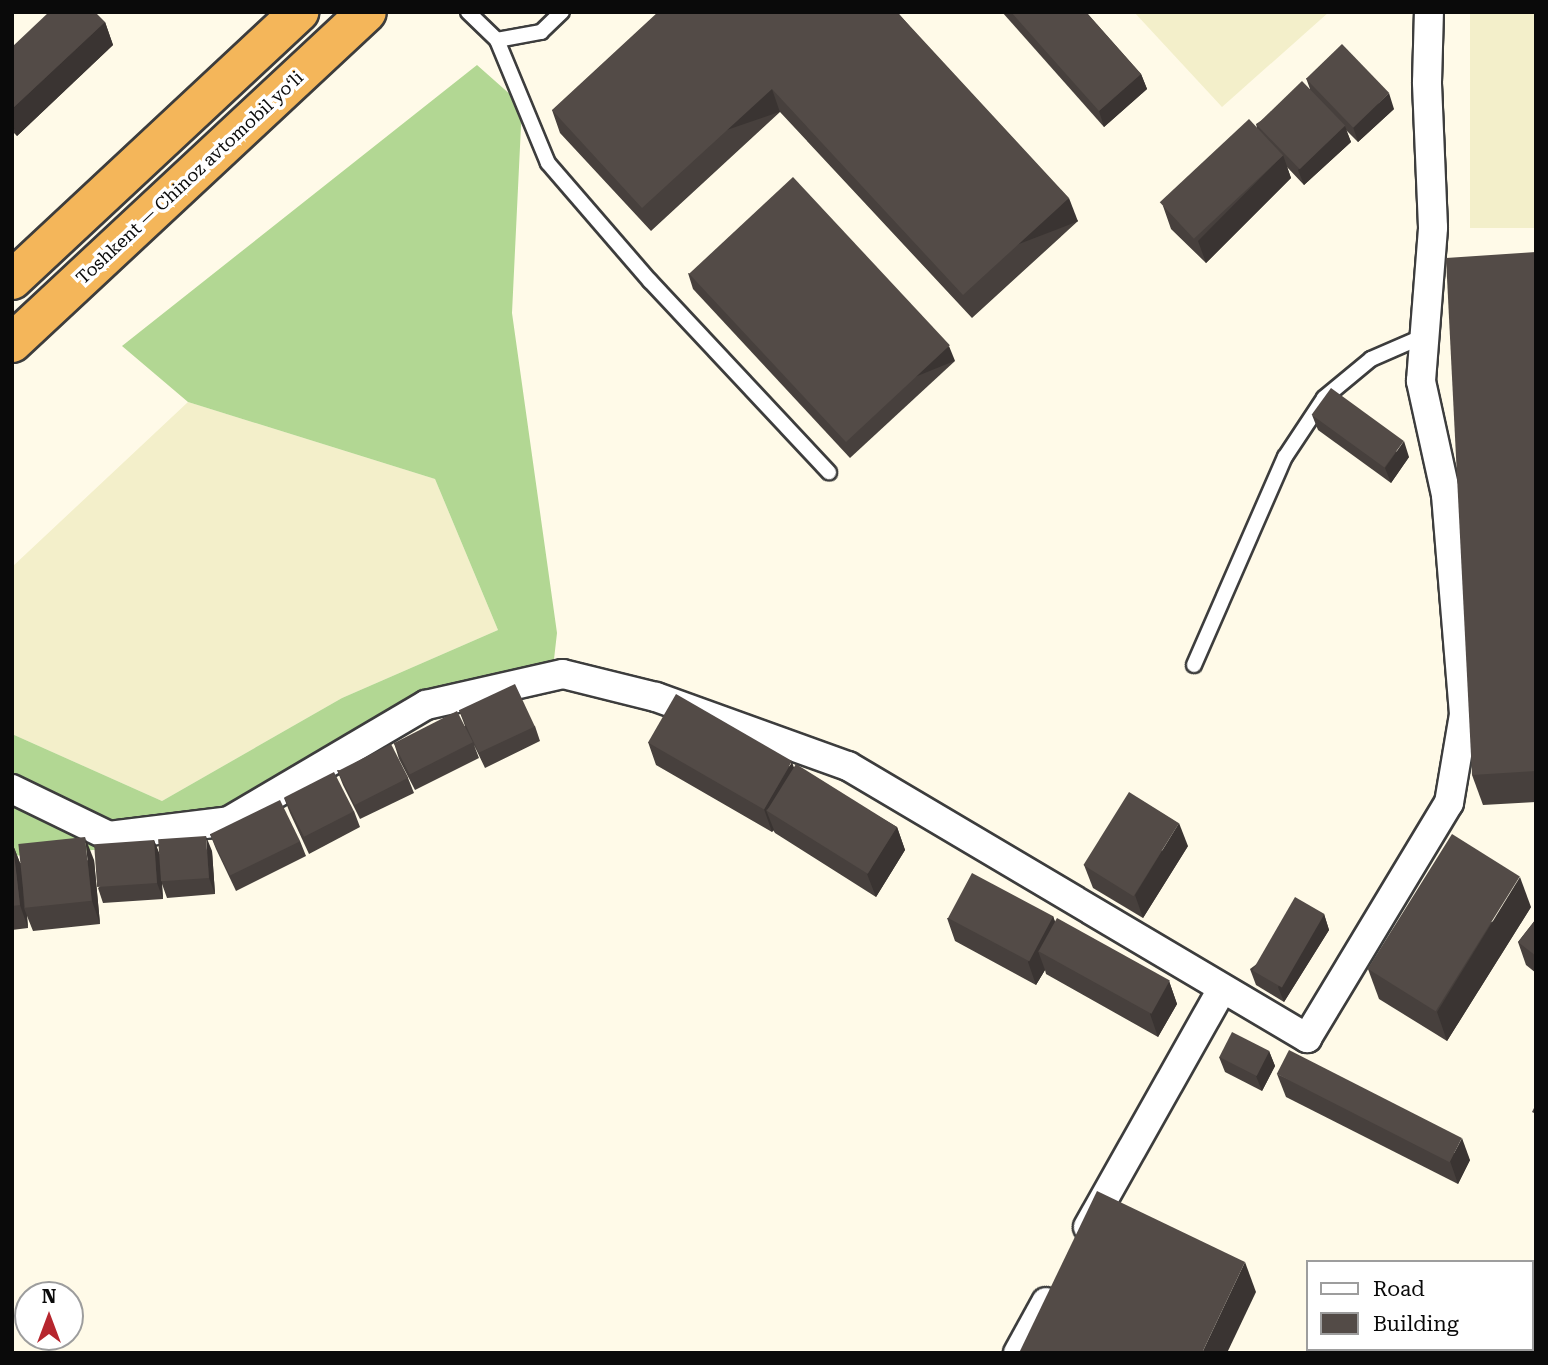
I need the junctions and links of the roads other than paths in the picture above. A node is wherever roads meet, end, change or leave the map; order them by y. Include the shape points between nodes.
1 (299, 12) edge
2 (367, 12) edge
3 (468, 12) edge
4 (562, 12) edge
5 (1429, 12) edge
6 (497, 40) junction
7 (12, 280) edge
8 (1424, 336) junction
9 (12, 343) edge
10 (829, 472) dead end
11 (1194, 665) dead end
12 (12, 789) edge
13 (1223, 989) junction
14 (1072, 1256) edge
15 (1059, 1280) edge
16 (1018, 1353) edge

1 - 7 highway
2 - 9 highway, Toshkent — Chinoz avtomobil yoʻli
3 - 6 lane
4 - 6 lane via 541,32
5 - 8 street via 1433,227
6 - 10 lane via 548,163 650,281
8 - 11 lane via 1371,359 1324,398 1285,457
8 - 13 street via 1421,381 1446,495 1464,714 1449,803 1307,1038
12 - 13 street via 108,836 229,821 426,705 563,674 656,697 848,766
13 - 14 street
15 - 16 street

